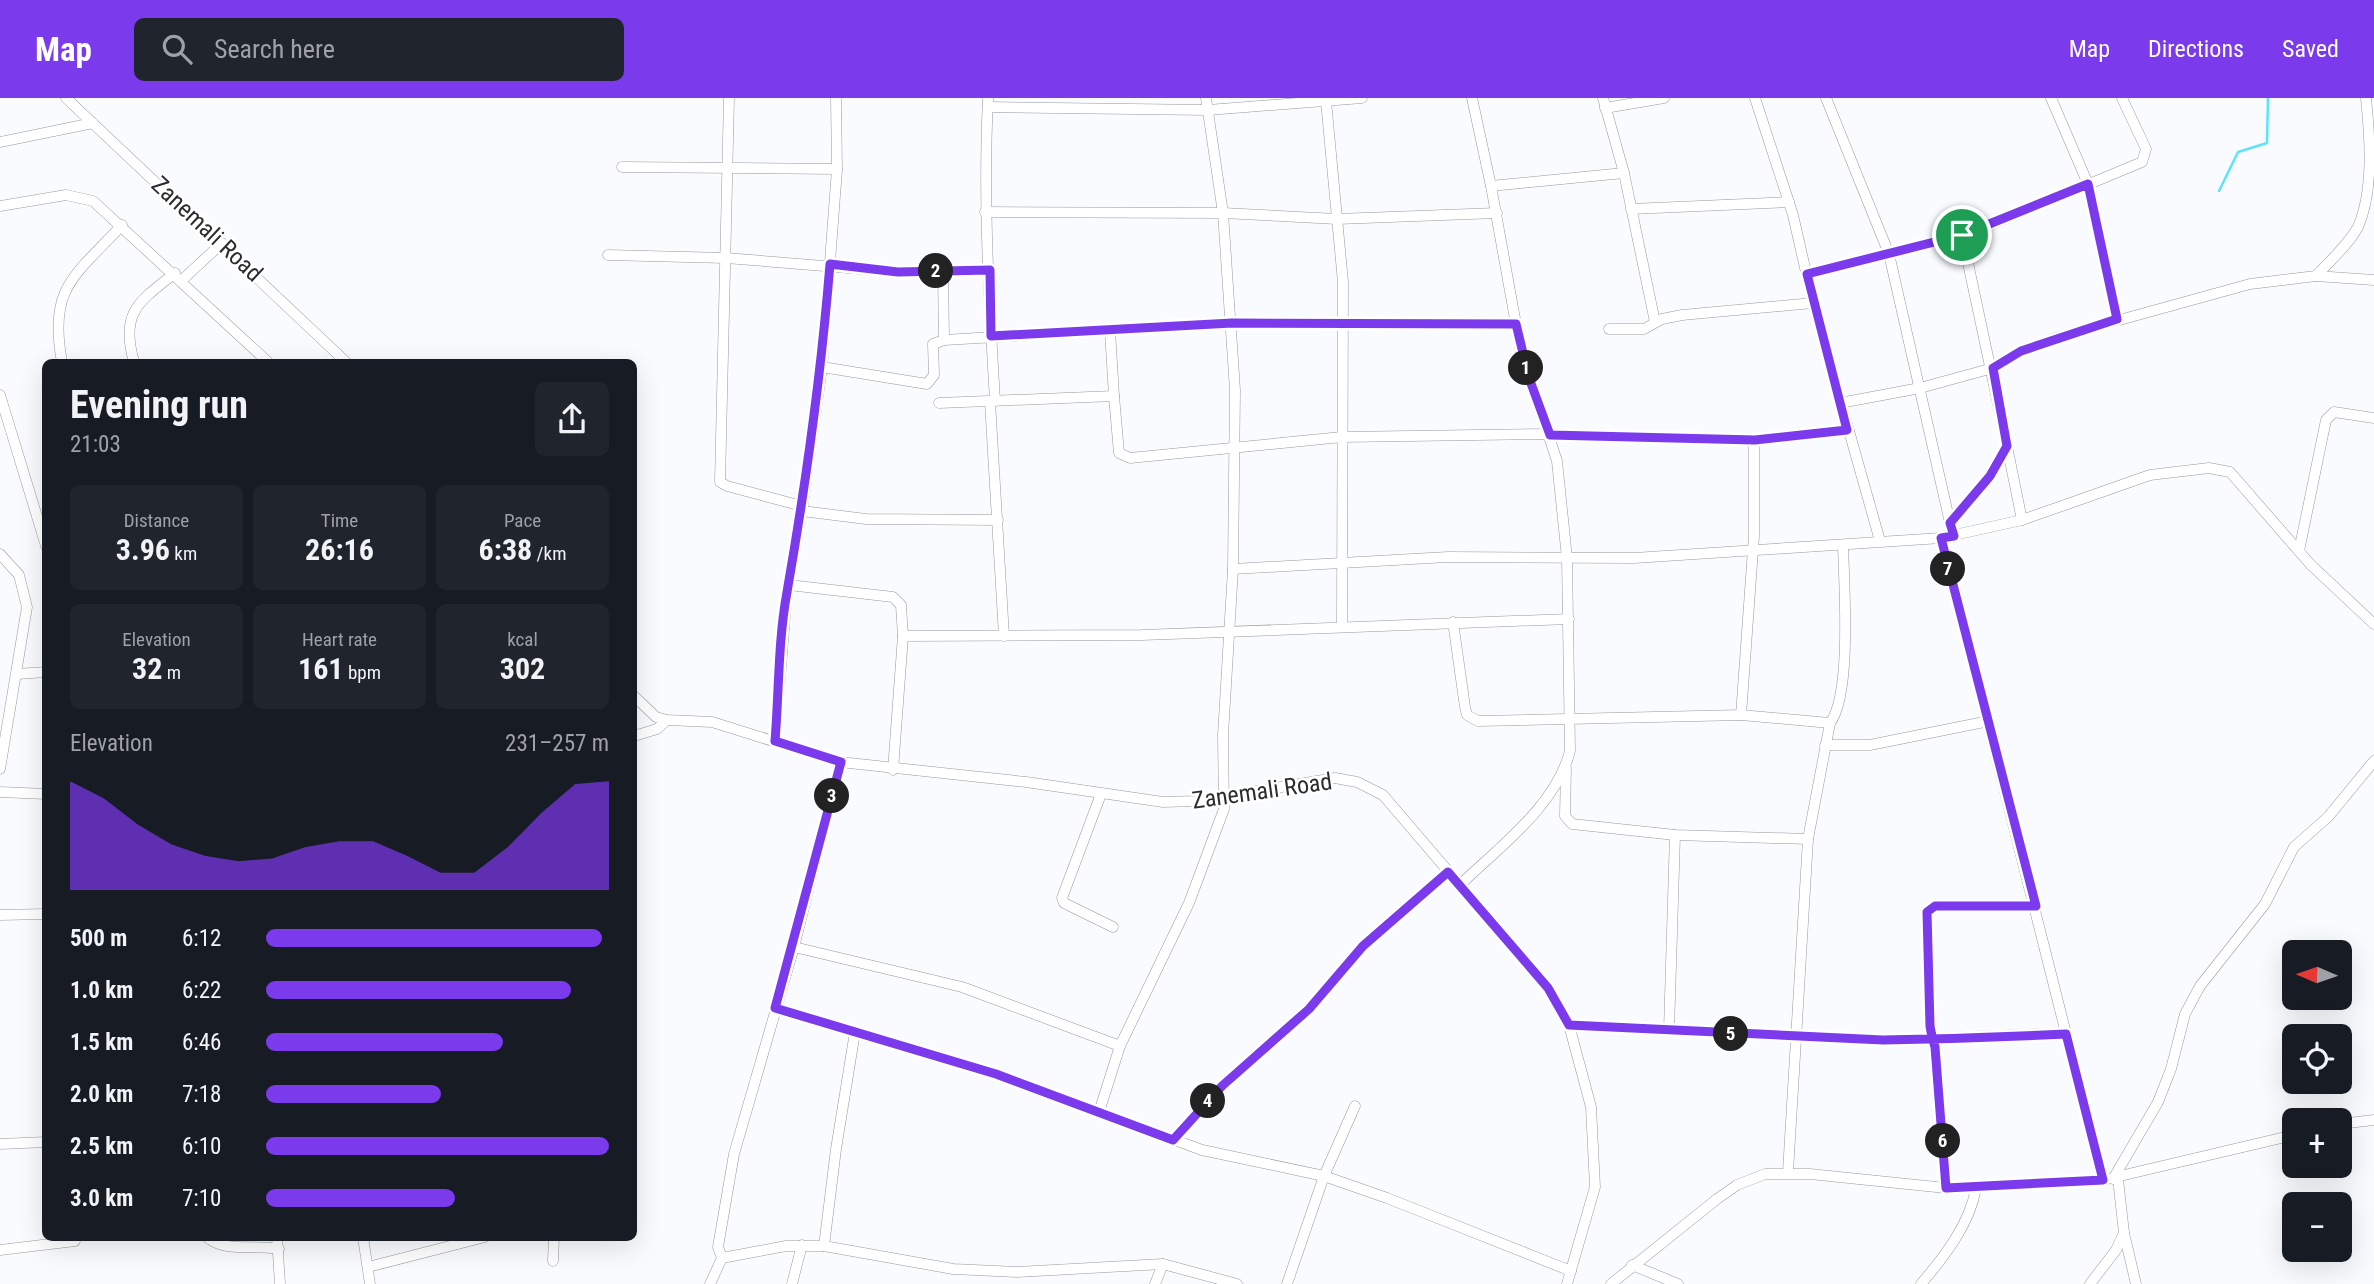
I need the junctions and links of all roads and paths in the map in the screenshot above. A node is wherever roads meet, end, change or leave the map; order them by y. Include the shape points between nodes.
1 (65, 98) edge
2 (729, 98) edge
3 (836, 98) edge
4 (1206, 98) edge
5 (1362, 98) edge
6 (1472, 98) edge
7 (1664, 98) edge
8 (1755, 98) edge
9 (1826, 98) edge
10 (2051, 98) edge
11 (2122, 98) edge
12 (2366, 98) edge
13 (1326, 101) junction
14 (988, 102) edge
15 (1604, 103) edge
16 (1208, 110) junction
17 (93, 123) junction
18 (0, 142) edge
19 (729, 166) junction
20 (622, 167) dead end
21 (837, 169) junction
22 (1624, 173) junction
23 (2088, 184) junction
24 (1492, 186) junction
25 (1789, 202) junction
26 (0, 206) edge
27 (1631, 209) junction
28 (985, 212) junction
29 (1223, 213) junction
30 (1497, 213) junction
31 (1337, 219) junction
32 (122, 225) junction
33 (1962, 235) junction
34 (222, 243) junction
35 (1889, 254) junction
36 (608, 255) dead end
37 (726, 258) junction
38 (830, 264) junction
39 (990, 270) junction
40 (943, 271) junction
41 (1807, 274) junction
42 (2316, 276) junction
43 (178, 277) junction
44 (2374, 280) edge
45 (1813, 303) junction
46 (2117, 319) junction
47 (1343, 322) junction
48 (1655, 322) junction
49 (1232, 323) junction
50 (1516, 324) junction
51 (1609, 329) dead end
52 (1110, 331) junction
53 (991, 336) junction
54 (944, 340) junction
55 (62, 359) edge
56 (133, 359) edge
57 (262, 359) edge
58 (343, 359) edge
59 (822, 368) junction
60 (1993, 368) junction
61 (1920, 388) junction
62 (0, 395) edge
63 (1114, 396) junction
64 (992, 402) junction
65 (939, 403) dead end
66 (1840, 403) junction
67 (2374, 418) edge
68 (1847, 430) junction
69 (1550, 435) junction
70 (1342, 437) junction
71 (1755, 440) junction
72 (1234, 446) junction
73 (2007, 446) junction
74 (802, 508) junction
75 (998, 520) junction
76 (2022, 520) junction
77 (1950, 523) junction
78 (42, 534) edge
79 (1954, 536) junction
80 (1941, 538) junction
81 (1880, 541) junction
82 (1843, 545) junction
83 (1753, 550) junction
84 (2299, 551) junction
85 (0, 554) edge
86 (1567, 558) junction
87 (1341, 561) junction
88 (1233, 569) junction
89 (789, 585) junction
90 (1569, 618) junction
91 (1453, 622) junction
92 (2374, 624) edge
93 (1342, 625) junction
94 (1229, 631) junction
95 (903, 636) junction
96 (1004, 636) junction
97 (42, 672) edge
98 (17, 674) junction
99 (637, 699) edge
100 (1741, 715) junction
101 (1568, 718) junction
102 (667, 720) junction
103 (1989, 721) junction
104 (1829, 723) junction
105 (637, 735) edge
106 (775, 741) junction
107 (1825, 745) junction
108 (2374, 761) edge
109 (841, 762) junction
110 (1566, 768) junction
111 (0, 769) edge
112 (893, 770) junction
113 (0, 792) edge
114 (42, 794) edge
115 (1101, 794) junction
116 (1222, 797) junction
117 (1675, 835) junction
118 (1808, 839) junction
119 (1448, 872) junction
120 (1460, 885) junction
121 (2036, 906) junction
122 (42, 914) edge
123 (0, 915) edge
124 (1113, 927) dead end
125 (794, 947) junction
126 (775, 1008) junction
127 (1569, 1025) junction
128 (1669, 1030) junction
129 (855, 1032) junction
130 (2066, 1034) junction
131 (1794, 1038) junction
132 (1933, 1039) junction
133 (1120, 1046) junction
134 (1355, 1106) dead end
135 (1099, 1112) junction
136 (2374, 1120) edge
137 (2352, 1123) edge
138 (2282, 1138) edge
139 (1173, 1140) junction
140 (42, 1142) edge
141 (0, 1144) edge
142 (1788, 1172) junction
143 (1324, 1177) junction
144 (2111, 1179) junction
145 (1946, 1188) junction
146 (1976, 1188) junction
147 (2124, 1233) junction
148 (75, 1241) dead end
149 (212, 1241) edge
150 (278, 1241) edge
151 (364, 1241) edge
152 (469, 1241) edge
153 (554, 1241) edge
154 (802, 1245) junction
155 (824, 1246) junction
156 (279, 1249) junction
157 (0, 1250) edge
158 (722, 1258) junction
159 (553, 1261) dead end
160 (1163, 1264) junction
161 (1632, 1265) junction
162 (368, 1267) junction
163 (1030, 1271) junction
164 (1571, 1271) junction
165 (280, 1284) edge
166 (370, 1284) edge
167 (710, 1284) edge
168 (792, 1284) edge
169 (1027, 1284) edge
170 (1155, 1284) edge
171 (1237, 1284) edge
172 (1287, 1284) edge
173 (1566, 1284) edge
174 (1611, 1284) edge
175 (1678, 1284) edge
176 (1921, 1284) edge
177 (2090, 1284) edge
178 (2136, 1284) edge

1 - 17 street, Zanemali Road
2 - 19 street
3 - 21 street
4 - 16 street
5 - 13 street
6 - 24 street
7 - 15 street
8 - 25 street
9 - 35 street
10 - 23 street
11 - 23 street via 2145,145 2145,158
12 - 42 street via 2371,162 2363,215 2350,238
13 - 16 street
13 - 31 street
14 - 16 street
14 - 28 street
15 - 22 street
16 - 29 street
17 - 18 street
17 - 34 street, Zanemali Road
19 - 20 street
19 - 21 street
19 - 37 street
21 - 38 street
22 - 24 street
22 - 27 street
23 - 33 street
23 - 46 street
24 - 30 street
25 - 27 street
25 - 41 street
26 - 32 street via 66,194 79,196 93,201
27 - 48 street
28 - 29 street
28 - 39 street
29 - 31 street
29 - 49 street
30 - 31 street
30 - 50 street
31 - 47 street
32 - 43 street
32 - 55 street via 64,292 57,318
33 - 35 street
33 - 60 street
34 - 43 street
34 - 58 street, Zanemali Road
35 - 41 street
35 - 61 street
36 - 37 street
37 - 38 street
37 - 74 street via 720,482
38 - 40 street via 898,272
38 - 59 street
39 - 40 street
39 - 53 street
40 - 54 street
41 - 45 street
42 - 44 street
42 - 46 street via 2270,280
43 - 56 street via 143,298 130,318 127,334
43 - 57 street
45 - 48 street via 1705,312
45 - 66 street
46 - 60 street via 2034,346
47 - 49 street
47 - 50 street
47 - 70 street
48 - 51 street via 1644,329
49 - 52 street
49 - 72 street
50 - 69 street
52 - 53 street
52 - 63 street
53 - 54 street
53 - 64 street
54 - 59 street via 933,344 934,376 927,384
59 - 74 street
60 - 61 street
60 - 73 street
61 - 66 street
61 - 77 street
62 - 78 street
63 - 64 street
63 - 72 street via 1123,457
64 - 65 street
64 - 75 street
66 - 68 street
67 - 84 street via 2334,412 2326,420
68 - 71 street
68 - 81 street
69 - 70 street
69 - 71 street
69 - 86 street
70 - 72 street
70 - 87 street
71 - 83 street
72 - 88 street
73 - 76 street
73 - 77 street via 1990,476
74 - 75 street via 866,519
74 - 89 street
75 - 96 street
76 - 79 street
76 - 84 street via 2087,500 2135,478 2219,468 2230,472
77 - 79 street
79 - 80 street
80 - 81 street
80 - 103 street
81 - 82 street
82 - 83 street
82 - 104 street via 1843,670 1837,713
83 - 86 street
83 - 100 street
84 - 92 street
85 - 98 street via 19,575 25,592 26,623
86 - 87 street
86 - 90 street
87 - 88 street
87 - 93 street
88 - 94 street
89 - 95 street via 893,597 901,605
89 - 106 street
90 - 91 street
90 - 101 street
91 - 93 street
91 - 101 street via 1465,706 1471,718
93 - 94 street
94 - 96 street
94 - 116 street
95 - 96 street
95 - 112 street
97 - 98 street
98 - 111 street
99 - 102 street via 656,717
100 - 101 street
100 - 104 street
101 - 110 street
102 - 105 street via 657,729
102 - 106 street, Zanemali Road via 712,722
103 - 107 street via 1890,742
103 - 121 street
104 - 107 street
106 - 109 street, Zanemali Road
107 - 118 street
108 - 144 street via 2328,817 2294,847 2265,904 2200,986 2185,1014 2158,1102
109 - 112 street, Zanemali Road
109 - 125 street
110 - 117 street via 1568,823
110 - 120 street via 1549,796
112 - 115 street, Zanemali Road
113 - 114 street
115 - 116 street, Zanemali Road via 1163,802
115 - 124 street via 1062,898
116 - 119 street, Zanemali Road via 1335,778 1357,782 1383,795
116 - 133 street via 1222,821 1189,902
117 - 118 street
117 - 128 street
118 - 131 street
119 - 120 street, Zanemali Road
119 - 139 street via 1363,946 1309,1009 1222,1086
120 - 127 street, Zanemali Road via 1548,988
121 - 130 street
121 - 132 street via 1929,908
122 - 123 street
125 - 126 street
125 - 133 street via 962,987
126 - 129 street
126 - 158 street via 734,1154 718,1247
127 - 128 street
127 - 164 street, Zanemali Road via 1591,1107 1595,1166 1595,1187
128 - 131 street
129 - 135 street
129 - 155 street
130 - 132 street
130 - 144 street
131 - 132 street
131 - 142 street
132 - 145 street
133 - 135 street
134 - 143 street
135 - 139 street
136 - 137 street
138 - 144 street
139 - 143 street
140 - 141 street
142 - 145 street
142 - 161 street via 1765,1174 1737,1185
143 - 164 street
143 - 172 street
144 - 146 street
144 - 147 street
145 - 146 street
146 - 176 street via 1971,1211
147 - 177 street
147 - 178 street
148 - 157 street
149 - 156 street via 229,1247
150 - 156 street
151 - 162 street
152 - 162 street
153 - 159 street
154 - 155 street
154 - 158 street
154 - 168 street
155 - 163 street via 953,1269
156 - 165 street
158 - 167 street
160 - 163 street
160 - 170 street
160 - 171 street
161 - 174 street
161 - 175 street
162 - 166 street
163 - 169 street
164 - 173 street, Zanemali Road

